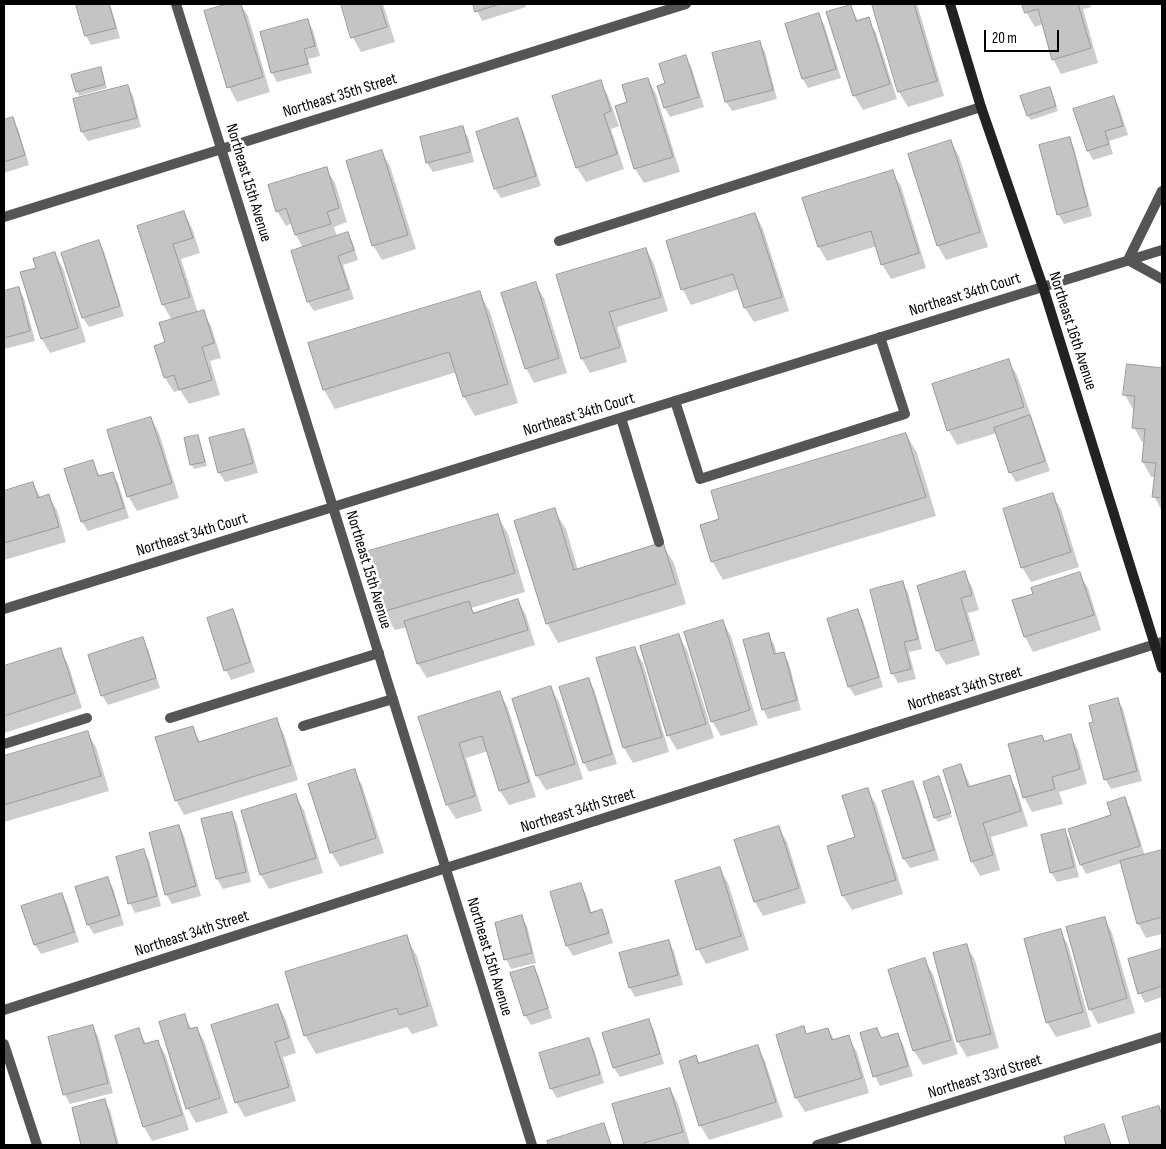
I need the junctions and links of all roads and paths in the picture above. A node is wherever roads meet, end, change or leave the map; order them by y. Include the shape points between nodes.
1 (176, 4) edge
2 (686, 4) edge
3 (950, 4) edge
4 (981, 107) junction
5 (221, 148) junction
6 (1162, 191) edge
7 (4, 217) edge
8 (559, 241) dead end
9 (1162, 250) edge
10 (1128, 260) junction
11 (1162, 279) edge
12 (1043, 287) junction
13 (880, 337) junction
14 (675, 401) junction
15 (621, 418) junction
16 (333, 507) junction
17 (659, 542) dead end
18 (4, 609) edge
19 (1158, 644) edge
20 (379, 653) junction
21 (1162, 668) edge
22 (393, 699) junction
23 (87, 718) dead end
24 (170, 718) dead end
25 (303, 726) dead end
26 (4, 744) edge
27 (446, 868) junction
28 (4, 1010) edge
29 (1162, 1037) edge
30 (4, 1044) edge
31 (37, 1145) edge
32 (532, 1145) edge
33 (817, 1145) edge

1 - 5 street, Northeast 15th Avenue
2 - 5 street, Northeast 35th Street
3 - 4 street, Northeast 16th Avenue
4 - 8 street
4 - 12 street, Northeast 16th Avenue
5 - 7 street, Northeast 35th Street
5 - 16 street, Northeast 15th Avenue
6 - 10 street
9 - 10 street, Northeast 34th Court
10 - 11 street
10 - 12 street, Northeast 34th Court
12 - 13 street, Northeast 34th Court
12 - 19 street, Northeast 16th Avenue
13 - 14 street, Northeast 34th Court
13 - 14 street via 905,414 700,480
14 - 15 street, Northeast 34th Court
15 - 16 street, Northeast 34th Court
15 - 17 street
16 - 18 street, Northeast 34th Court
16 - 20 street, Northeast 15th Avenue
19 - 21 street, Northeast 16th Avenue
19 - 27 street, Northeast 34th Street
20 - 22 street, Northeast 15th Avenue
20 - 24 street
22 - 25 street
22 - 27 street, Northeast 15th Avenue
23 - 26 street
27 - 28 street, Northeast 34th Street
27 - 32 street, Northeast 15th Avenue
29 - 33 street, Northeast 33rd Street
30 - 31 street

